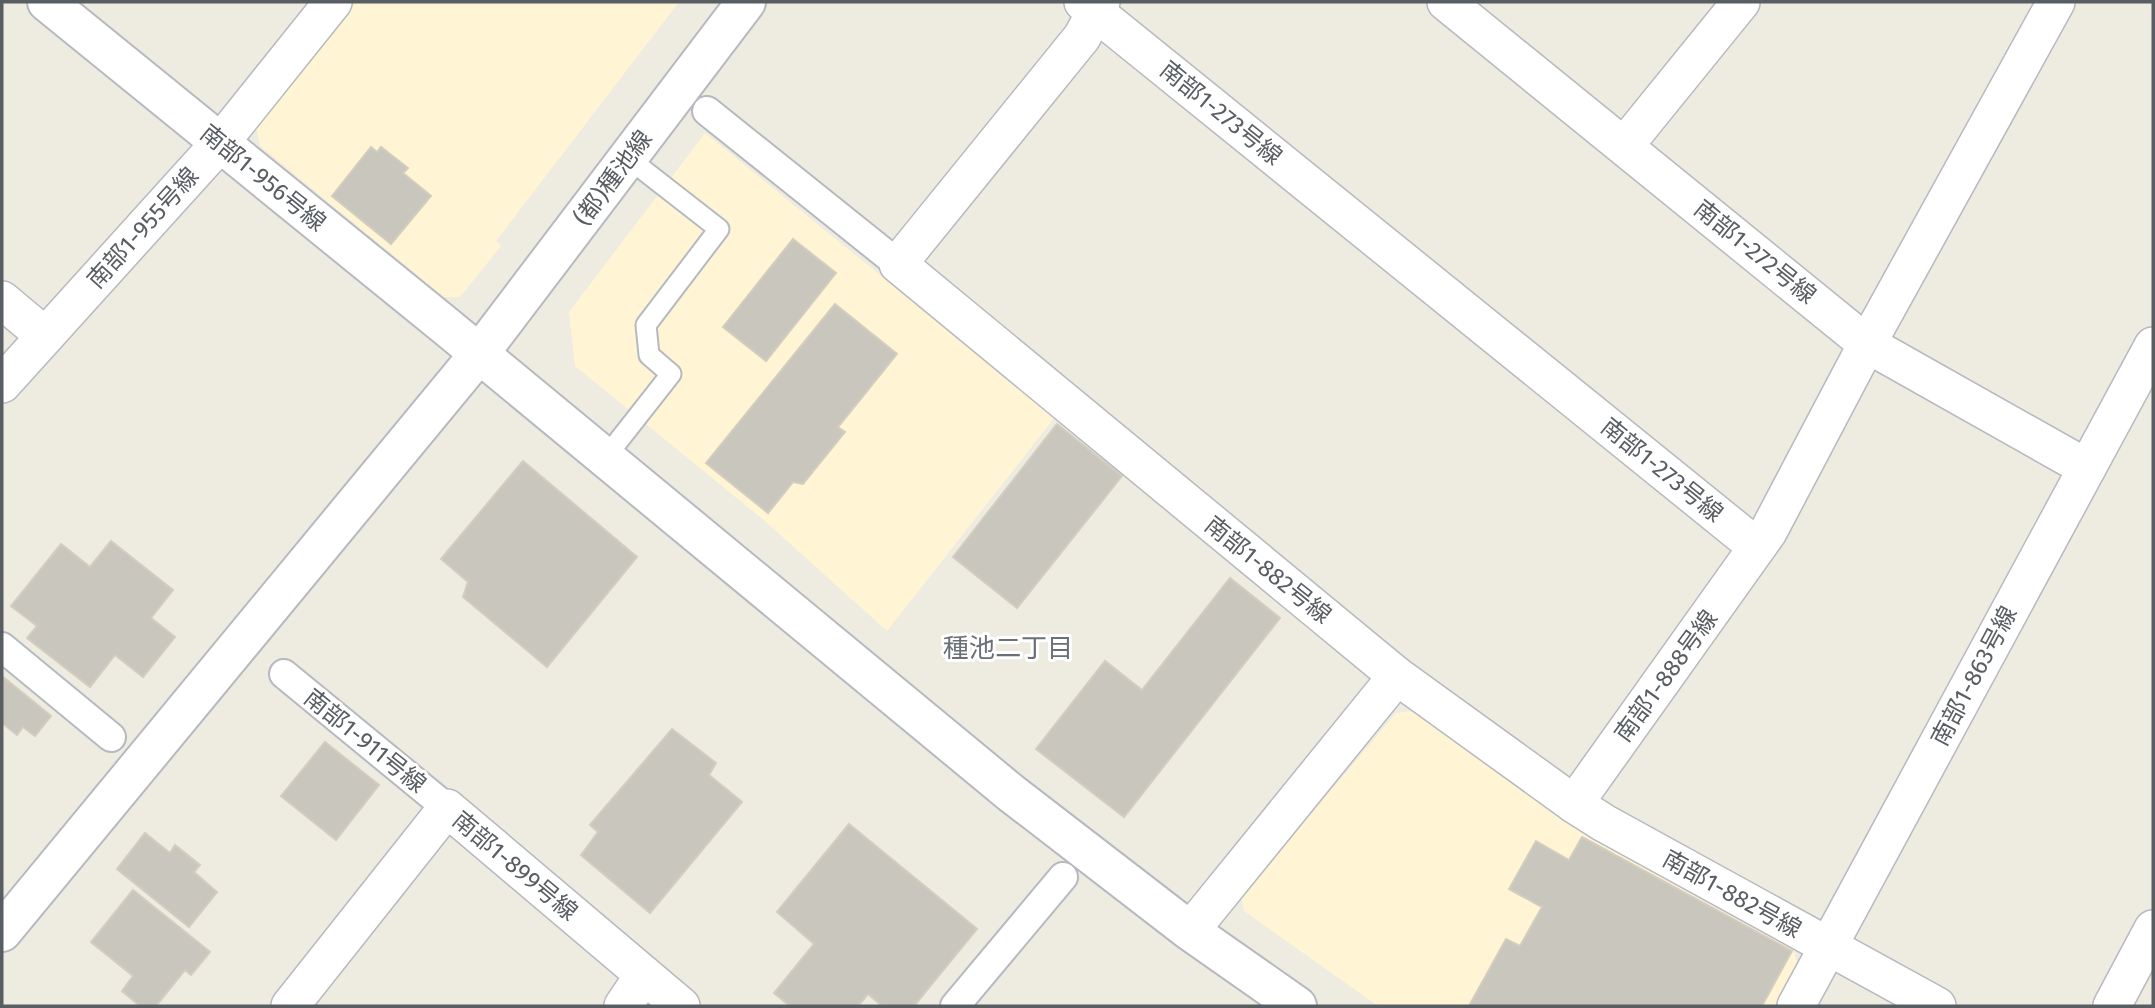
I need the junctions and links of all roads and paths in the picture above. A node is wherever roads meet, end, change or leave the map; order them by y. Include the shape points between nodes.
1 (47, 2) edge
2 (333, 2) edge
3 (746, 2) edge
4 (1446, 2) edge
5 (1741, 2) edge
6 (2056, 2) edge
7 (1094, 5) edge
8 (707, 111) dead end
9 (220, 143) junction
10 (1625, 145) junction
11 (628, 158) junction
12 (898, 264) junction
13 (2, 300) edge
14 (45, 336) junction
15 (1867, 344) junction
16 (2153, 346) edge
17 (479, 354) junction
18 (2, 384) edge
19 (605, 458) junction
20 (2087, 468) junction
21 (1757, 547) junction
22 (2, 648) edge
23 (284, 674) dead end
24 (1397, 676) junction
25 (111, 737) dead end
26 (1574, 804) junction
27 (447, 808) junction
28 (1063, 877) dead end
29 (2153, 929) edge
30 (1191, 931) junction
31 (2, 932) edge
32 (1828, 947) junction
33 (644, 975) junction
34 (290, 1006) edge
35 (623, 1006) edge
36 (681, 1006) edge
37 (955, 1006) edge
38 (1297, 1006) edge
39 (1796, 1006) edge
40 (1937, 1006) edge
41 (2112, 1006) edge

1 - 9 street, 南部1-956号線
2 - 9 street, 南部1-955号線
3 - 11 street, (都)種池線
4 - 10 street, 南部1-272号線
5 - 10 street
6 - 15 street
7 - 12 street via 1082,37
7 - 21 street, 南部1-273号線
8 - 12 street
9 - 14 street, 南部1-955号線
9 - 17 street, 南部1-956号線
10 - 15 street, 南部1-272号線
11 - 17 street, (都)種池線
11 - 19 lane via 719,229 646,325 649,355 671,374
12 - 24 street, 南部1-882号線
13 - 14 street
14 - 18 street, 南部1-955号線
15 - 20 street, 南部1-272号線
15 - 21 street
16 - 20 street, 南部1-863号線
17 - 19 street, 南部1-956号線
17 - 31 street, (都)種池線
19 - 30 street, 南部1-956号線 via 1011,793
20 - 32 street, 南部1-863号線
21 - 26 street, 南部1-888号線
22 - 25 street
23 - 27 street, 南部1-911号線
24 - 26 street, 南部1-882号線
24 - 30 street
26 - 32 street, 南部1-882号線
27 - 33 street, 南部1-899号線
27 - 34 street, 南部1-899号線
28 - 37 street
29 - 41 street
30 - 38 street, 南部1-956号線
32 - 39 street, 南部1-863号線
32 - 40 street, 南部1-882号線
33 - 35 street
33 - 36 street, 南部1-899号線

